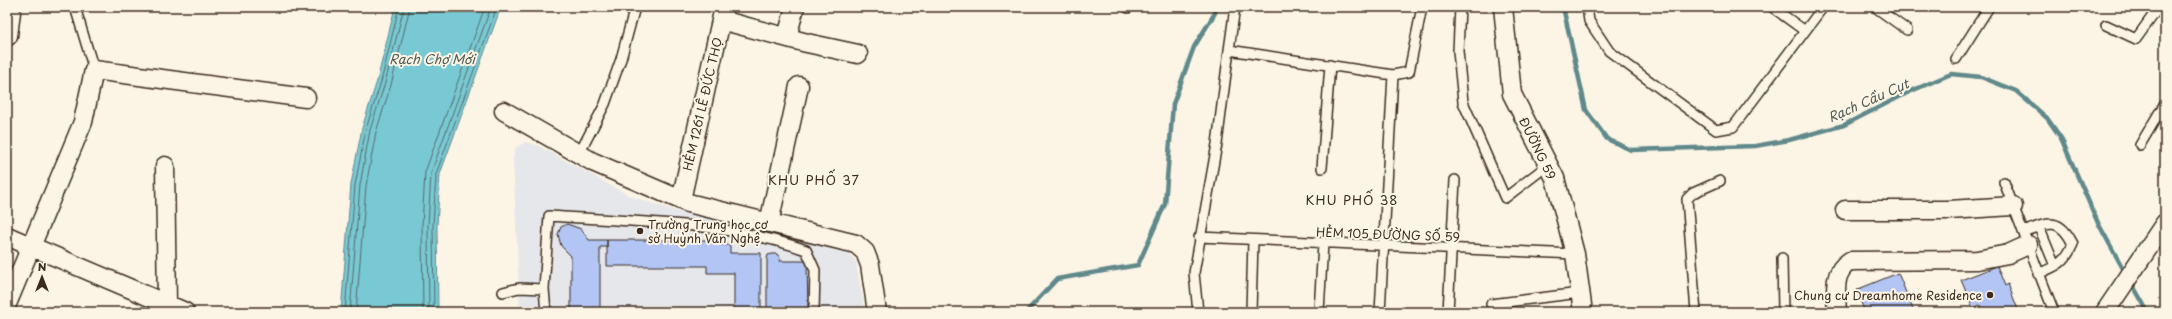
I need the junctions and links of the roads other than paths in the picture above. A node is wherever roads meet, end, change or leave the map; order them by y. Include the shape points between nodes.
1 (9, 7) edge
2 (76, 7) edge
3 (635, 7) edge
4 (795, 7) edge
5 (1235, 7) edge
6 (1422, 7) edge
7 (1460, 7) edge
8 (1503, 7) edge
9 (1587, 7) edge
10 (1772, 7) edge
11 (1823, 7) edge
12 (1875, 7) edge
13 (1989, 7) edge
14 (2159, 7) edge
15 (723, 13) edge
16 (2106, 25) dead end
17 (1907, 30) dead end
18 (1805, 31) junction
19 (8, 36) dead end
20 (787, 37) junction
21 (1229, 50) junction
22 (858, 54) dead end
23 (1956, 58) dead end
24 (1330, 65) junction
25 (94, 70) junction
26 (1393, 75) junction
27 (799, 86) dead end
28 (306, 98) dead end
29 (2165, 103) edge
30 (504, 111) dead end
31 (2140, 145) dead end
32 (579, 154) junction
33 (1548, 165) junction
34 (164, 166) dead end
35 (1322, 168) dead end
36 (1455, 180) dead end
37 (1720, 181) dead end
38 (2004, 182) dead end
39 (681, 200) junction
40 (2013, 206) junction
41 (1845, 210) dead end
42 (769, 223) junction
43 (2165, 223) edge
44 (2039, 226) junction
45 (7, 236) edge
46 (1199, 237) junction
47 (2025, 239) junction
48 (1253, 241) junction
49 (1323, 243) junction
50 (31, 246) junction
51 (1384, 246) junction
52 (1452, 249) junction
53 (1575, 254) junction
54 (1782, 258) dead end
55 (2055, 266) junction
56 (2038, 274) junction
57 (544, 289) junction
58 (503, 292) dead end
59 (1580, 293) junction
60 (7, 304) edge
61 (167, 304) junction
62 (1491, 304) dead end
63 (185, 312) edge
64 (546, 312) edge
65 (814, 312) edge
66 (877, 312) edge
67 (1198, 312) edge
68 (1251, 312) edge
69 (1319, 312) edge
70 (1380, 312) edge
71 (1448, 312) edge
72 (1583, 312) edge
73 (1696, 312) edge
74 (1783, 312) edge
75 (1837, 312) edge
76 (2054, 312) edge
77 (2105, 312) edge

1 - 19 street via 11,12
2 - 25 lane
3 - 32 lane via 605,104
4 - 20 street
5 - 21 lane
6 - 26 lane via 1409,72
7 - 33 lane via 1458,51 1463,102 1505,198
8 - 33 street, ĐƯỜNG 59 via 1512,94
9 - 18 lane via 1589,21 1609,51 1716,130 1733,127
10 - 18 lane
11 - 18 lane
12 - 17 lane
13 - 23 lane
14 - 16 lane via 2136,40
15 - 20 street
15 - 39 street, HẺM 1261 LÊ ĐỨC THỌ
20 - 22 street
21 - 24 lane
21 - 46 lane via 1217,144
24 - 26 lane
24 - 35 lane
25 - 28 street
25 - 50 street via 83,122
26 - 51 lane
27 - 42 street
29 - 31 lane
30 - 32 street
32 - 39 street
33 - 53 street, ĐƯỜNG 59
34 - 61 street
36 - 52 lane
37 - 73 lane via 1693,193 1687,199
38 - 40 lane
39 - 42 street
40 - 41 street via 1949,210
40 - 47 lane
42 - 66 street via 856,244 865,252 870,265
43 - 77 street
44 - 47 lane
44 - 55 lane
44 - 55 lane via 2061,226 2073,244 2068,256
45 - 50 street
46 - 48 lane, HẺM 105 ĐƯỜNG SỐ 59
46 - 67 lane via 1194,273
47 - 56 lane
47 - 75 street via 2008,254 1977,260 1850,261 1842,266 1836,278
48 - 49 lane, HẺM 105 ĐƯỜNG SỐ 59
48 - 68 lane
49 - 51 lane, HẺM 105 ĐƯỜNG SỐ 59
49 - 69 lane
50 - 60 street
50 - 61 street
51 - 52 lane, HẺM 105 ĐƯỜNG SỐ 59
51 - 70 lane
52 - 53 lane, HẺM 105 ĐƯỜNG SỐ 59
52 - 71 lane
53 - 59 street, ĐƯỜNG 59
54 - 74 lane
55 - 56 lane
56 - 76 lane
57 - 58 lane via 519,288
57 - 64 lane
57 - 65 lane via 549,216 719,228 779,240 806,250 815,270
59 - 62 lane
59 - 72 street, ĐƯỜNG 59
61 - 63 street

